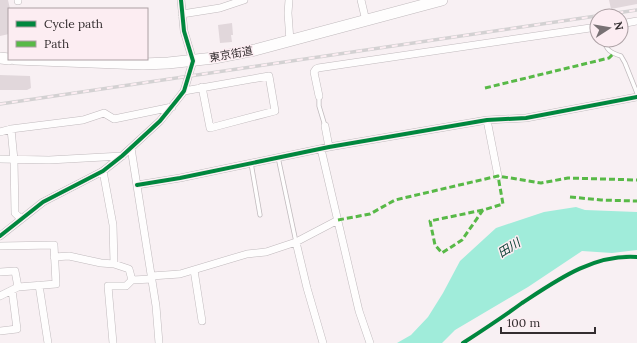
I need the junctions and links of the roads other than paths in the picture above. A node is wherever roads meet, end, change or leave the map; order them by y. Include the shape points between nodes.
1 (181, 0) edge
2 (218, 0) edge
3 (244, 0) edge
4 (289, 0) edge
5 (361, 0) edge
6 (442, 0) edge
7 (220, 8) junction
8 (182, 14) junction
9 (366, 21) junction
10 (589, 28) edge
11 (290, 41) junction
12 (606, 48) edge
13 (40, 60) edge
14 (193, 61) junction
15 (202, 87) junction
16 (184, 91) junction
17 (637, 93) edge
18 (319, 96) joint
19 (637, 97) edge
20 (172, 107) junction
21 (487, 120) junction
22 (325, 126) joint
23 (11, 129) junction
24 (0, 132) edge
25 (329, 147) junction
26 (131, 148) junction
27 (321, 149) junction
28 (122, 156) junction
29 (278, 157) junction
30 (0, 160) edge
31 (14, 160) junction
32 (251, 163) junction
33 (103, 171) junction
34 (498, 176) dead end
35 (136, 185) junction
36 (260, 215) dead end
37 (21, 219) junction
38 (338, 220) junction
39 (0, 236) edge
40 (296, 242) junction
41 (0, 246) edge
42 (54, 258) junction
43 (114, 264) junction
44 (194, 270) junction
45 (0, 272) edge
46 (152, 277) junction
47 (132, 280) junction
48 (39, 285) junction
49 (15, 288) junction
50 (0, 296) edge
51 (202, 321) dead end
52 (0, 331) edge
53 (48, 343) edge
54 (113, 343) edge
55 (159, 343) edge
56 (323, 343) edge
57 (370, 343) edge

1 - 8 street
2 - 7 street
3 - 7 street
4 - 11 street
5 - 9 street
6 - 9 highway, 東京街道
7 - 8 street
8 - 14 street
9 - 11 highway, 東京街道
10 - 18 street via 318,68 314,72
11 - 14 highway, 東京街道
12 - 17 lane via 620,56 625,63
13 - 14 highway, 東京街道 via 143,64
14 - 16 street
15 - 15 street via 269,76 275,111 210,128
15 - 16 street
16 - 20 street
18 - 22 lane
19 - 21 street via 526,118
20 - 23 street via 114,118 104,113 83,120
20 - 26 street
21 - 25 street
21 - 34 street
22 - 25 street
23 - 24 street
23 - 31 street
25 - 27 street
26 - 28 street
26 - 35 street
27 - 29 street
27 - 38 street
28 - 31 street
28 - 33 street
29 - 32 street
29 - 40 lane
30 - 31 street
31 - 37 street via 15,213
32 - 35 street
32 - 36 lane
33 - 37 street via 43,202
33 - 43 street via 113,225
35 - 46 street
37 - 39 street
38 - 40 street
38 - 57 street via 359,311
40 - 44 street
40 - 56 street via 306,288
41 - 42 street via 54,245
42 - 43 street via 69,256
42 - 48 street via 56,284
43 - 47 street via 129,269
44 - 46 street
44 - 51 street
45 - 49 street via 15,271
46 - 47 street
46 - 55 street
47 - 54 street via 126,286 108,286
48 - 49 street
48 - 53 street
49 - 50 street
49 - 52 street via 17,328

